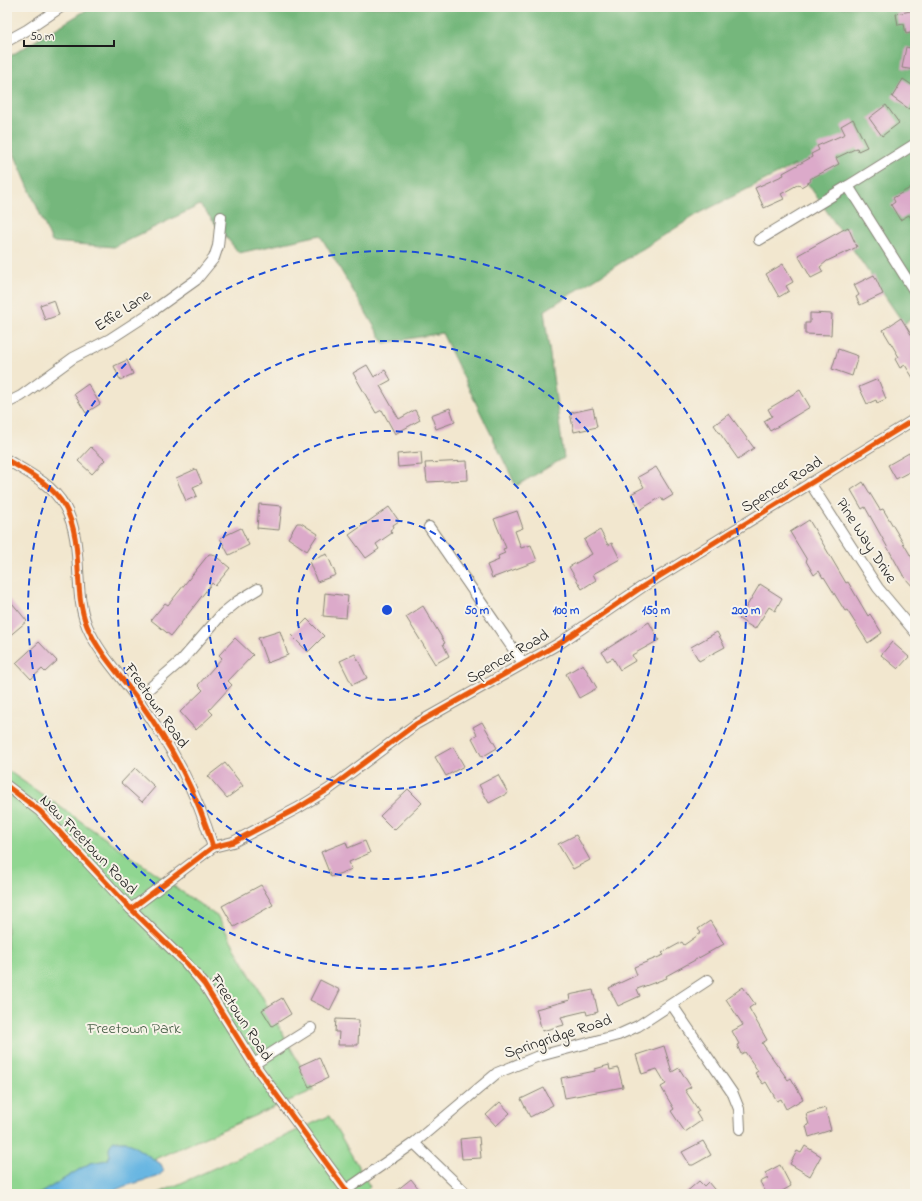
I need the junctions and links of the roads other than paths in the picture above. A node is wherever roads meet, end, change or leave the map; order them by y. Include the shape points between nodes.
1 (61, 7) edge
2 (7, 41) edge
3 (915, 144) edge
4 (848, 186) junction
5 (221, 217) dead end
6 (759, 240) dead end
7 (915, 292) edge
8 (7, 403) edge
9 (915, 419) edge
10 (7, 460) edge
11 (810, 483) junction
12 (429, 528) dead end
13 (258, 589) dead end
14 (915, 632) edge
15 (524, 663) junction
16 (137, 699) junction
17 (7, 786) edge
18 (213, 847) junction
19 (131, 909) junction
20 (708, 980) dead end
21 (672, 1005) junction
22 (311, 1028) dead end
23 (254, 1064) junction
24 (740, 1129) dead end
25 (414, 1143) junction
26 (347, 1192) edge
27 (467, 1194) edge

1 - 2 street
3 - 4 street
4 - 6 street
4 - 7 street
5 - 8 street, Effie Lane via 214,258 196,280 128,327 73,358 21,396
9 - 11 street, Spencer Road
10 - 16 street, Freetown Road via 40,478 65,507 72,523 81,601 87,626 98,647
11 - 14 street, Pine Way Drive via 878,588
11 - 15 street, Spencer Road via 642,587 560,643
12 - 15 street
13 - 16 street via 222,614 181,661
15 - 18 street, Spencer Road via 416,724 329,789 298,808 233,842
16 - 18 street, Freetown Road via 180,764 206,823
17 - 19 street, New Freetown Road via 40,811
18 - 19 street
19 - 23 street, Freetown Road via 204,984
20 - 21 street, Springridge Road
21 - 24 street via 733,1094 739,1109
21 - 25 street, Springridge Road via 652,1019 618,1034 513,1065 497,1074
22 - 23 street
23 - 26 street, Freetown Road
25 - 26 street, Springridge Road
25 - 27 street

